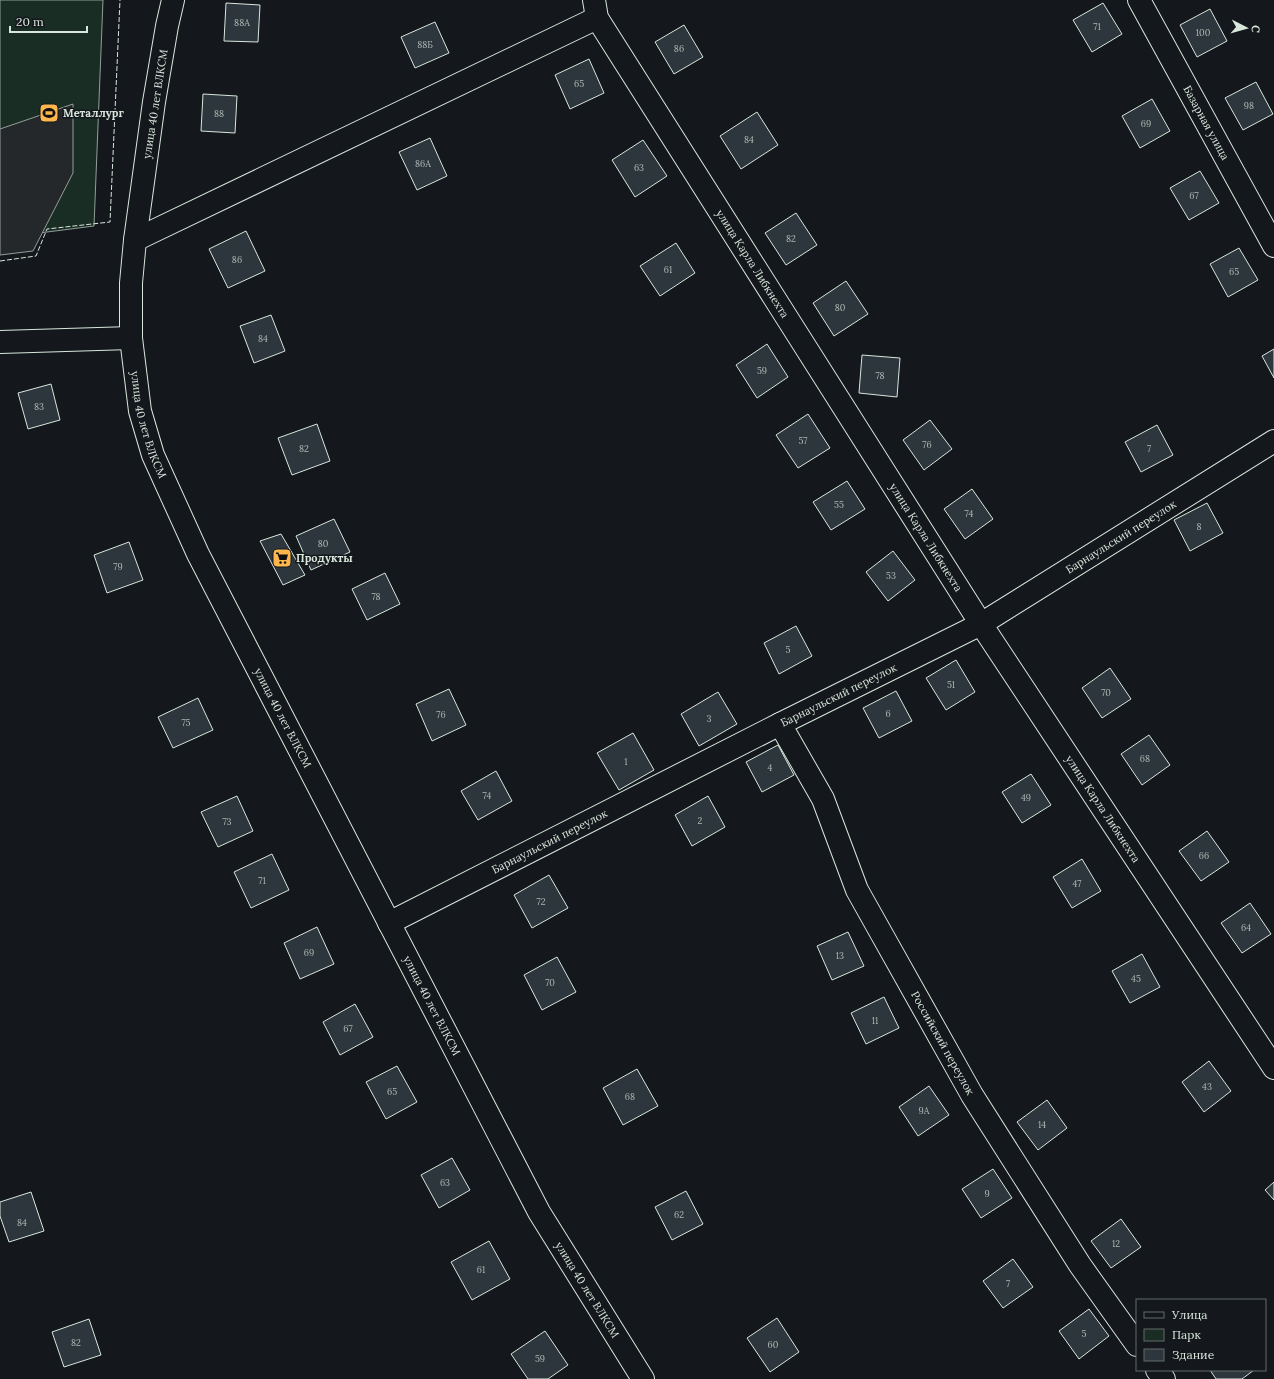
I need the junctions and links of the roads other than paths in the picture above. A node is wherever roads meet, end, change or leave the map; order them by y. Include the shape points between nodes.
1 (173, 0) edge
2 (1139, 0) edge
3 (595, 9) edge
4 (135, 240) junction
5 (1274, 246) edge
6 (132, 338) junction
7 (0, 342) edge
8 (1274, 441) edge
9 (982, 624) junction
10 (780, 724) junction
11 (389, 923) junction
12 (1274, 1068) edge
13 (1136, 1344) edge
14 (1158, 1371) edge
15 (643, 1379) edge
16 (1164, 1379) edge

1 - 4 street, улица 40 лет ВЛКСМ via 154,102
2 - 5 street, Базарная улица
3 - 4 street
3 - 9 street, улица Карла Либкнехта
4 - 6 street, улица 40 лет ВЛКСМ via 131,283
6 - 7 street
6 - 11 street, улица 40 лет ВЛКСМ via 140,411 153,455 198,554
8 - 9 street, Барнаульский переулок
9 - 10 street, Барнаульский переулок
9 - 12 street, улица Карла Либкнехта
10 - 11 street, Барнаульский переулок
10 - 13 street, Российский переулок via 823,799 857,890 972,1095 1080,1265
11 - 15 street, улица 40 лет ВЛКСМ via 539,1212
14 - 16 street

